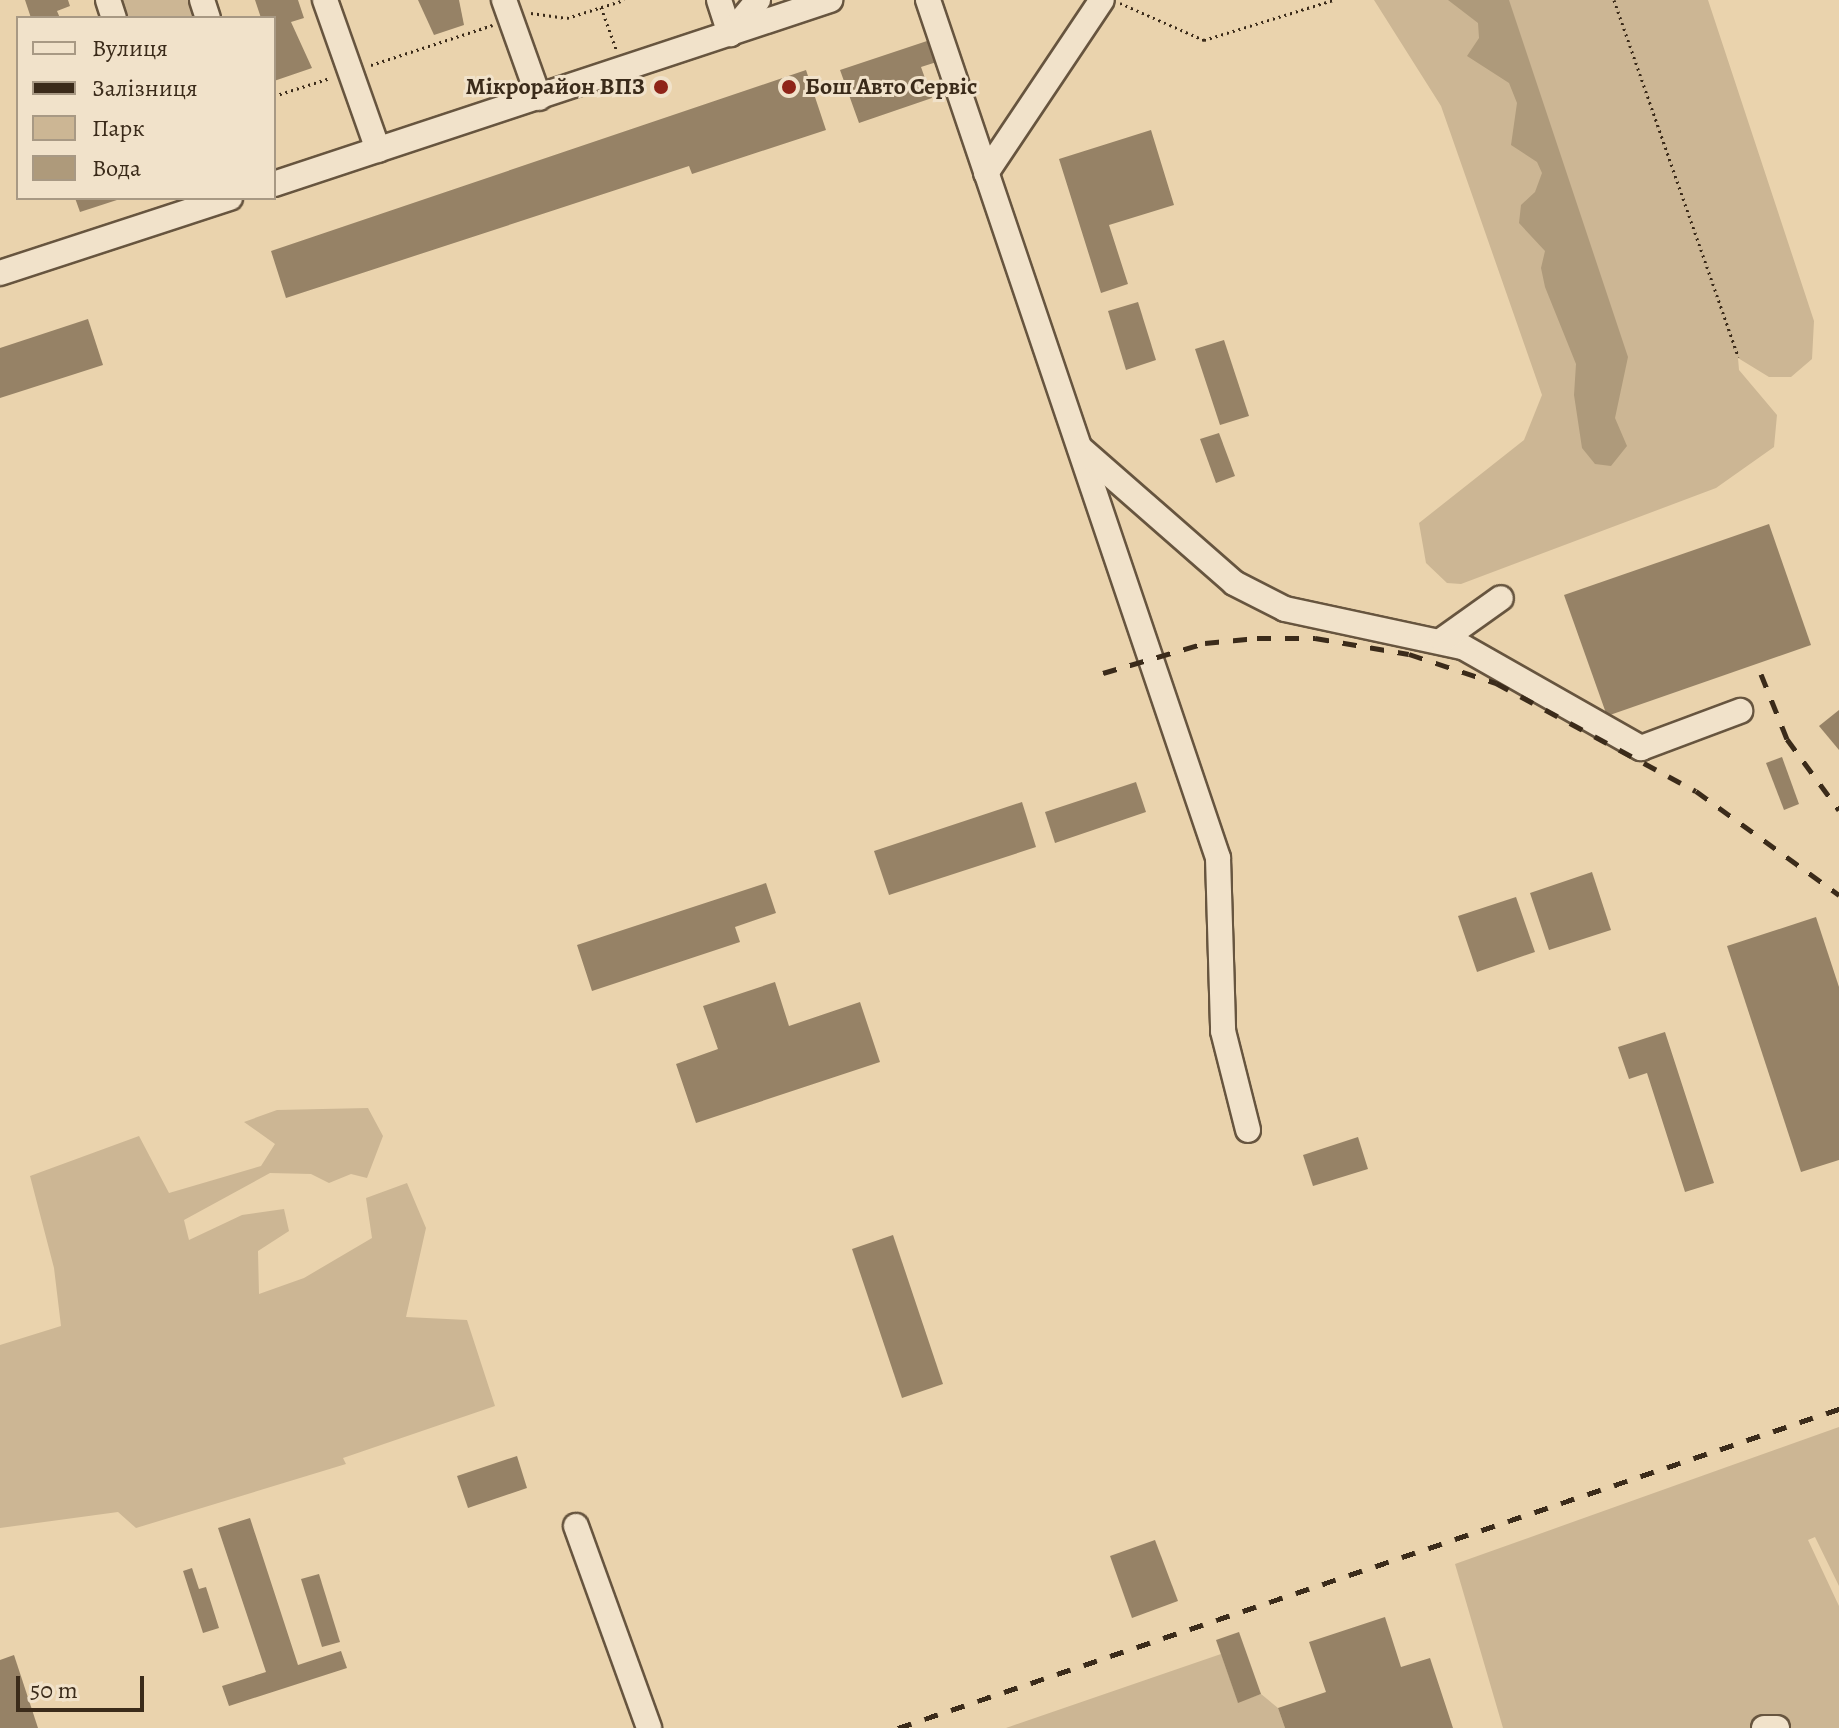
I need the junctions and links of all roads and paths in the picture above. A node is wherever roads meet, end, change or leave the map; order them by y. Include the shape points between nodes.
1 (325, 0) edge
2 (624, 0) edge
3 (719, 0) edge
4 (758, 0) edge
5 (830, 0) edge
6 (928, 0) edge
7 (1102, 0) edge
8 (1113, 0) edge
9 (1333, 0) edge
10 (1614, 0) edge
11 (507, 10) edge
12 (730, 34) junction
13 (351, 71) junction
14 (276, 95) edge
15 (539, 98) junction
16 (378, 150) junction
17 (986, 173) junction
18 (276, 183) edge
19 (224, 200) edge
20 (0, 273) edge
21 (1738, 357) dead end
22 (1079, 446) junction
23 (1501, 598) dead end
24 (1442, 640) junction
25 (1740, 711) dead end
26 (1248, 1130) dead end
27 (576, 1526) dead end
28 (649, 1728) edge
29 (1764, 1728) edge
30 (1777, 1728) edge

1 - 13 street
2 - 11 path via 567,18
3 - 12 street
4 - 12 street
5 - 12 street
6 - 17 street
7 - 17 street
8 - 9 path via 1204,40
10 - 21 path
11 - 13 path
11 - 15 street
12 - 15 street
13 - 14 path
13 - 16 street
15 - 16 street
16 - 18 street
17 - 22 street
19 - 20 street
22 - 24 street via 1253,595 1306,615
22 - 26 street via 1218,858 1223,1031
23 - 24 street
24 - 25 street via 1485,658 1641,748
27 - 28 street
29 - 30 street

